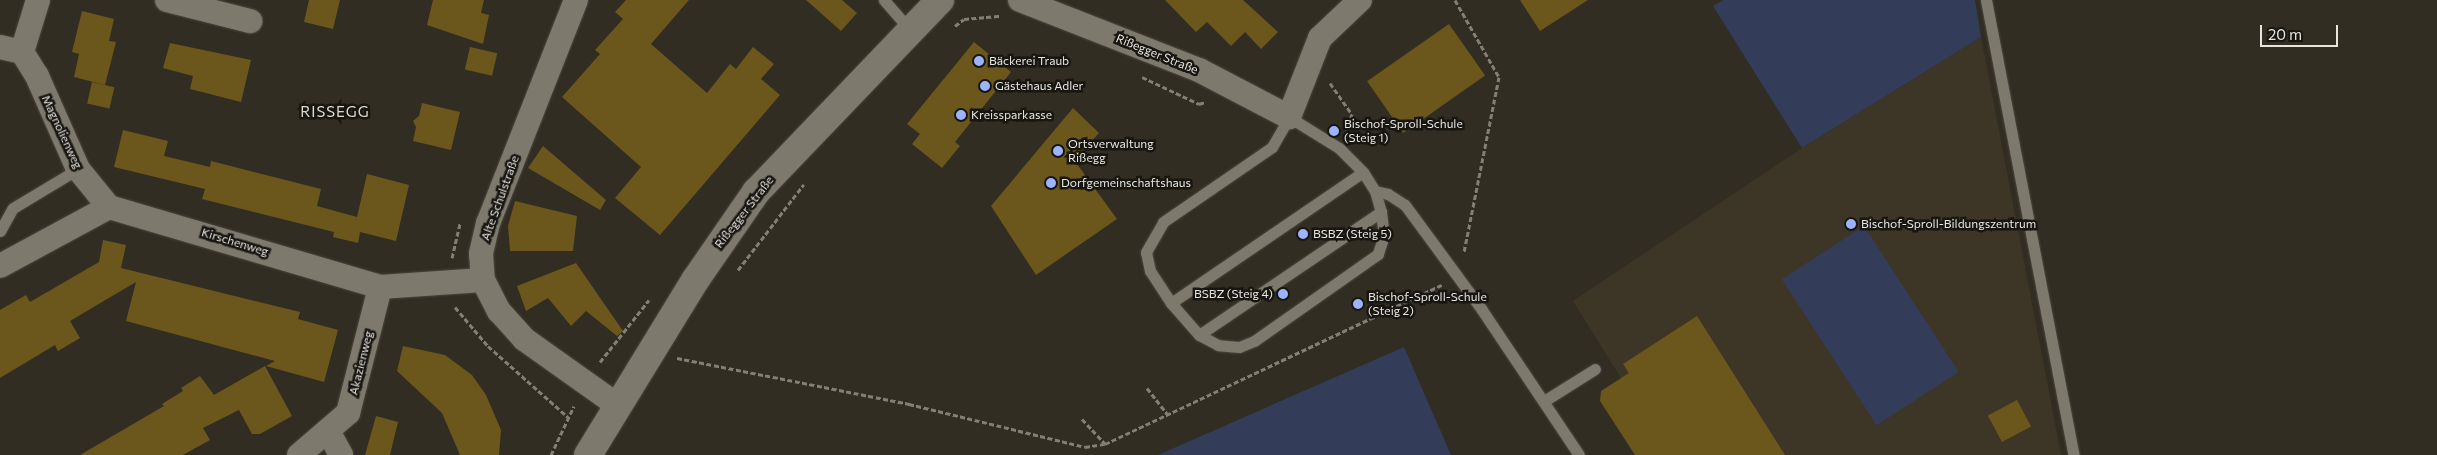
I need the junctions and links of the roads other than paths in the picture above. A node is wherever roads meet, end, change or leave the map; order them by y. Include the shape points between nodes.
1 (38, 0) edge
2 (167, 0) edge
3 (576, 0) edge
4 (884, 0) edge
5 (940, 0) edge
6 (1360, 0) edge
7 (1986, 0) edge
8 (1015, 10) edge
9 (250, 22) dead end
10 (911, 30) junction
11 (11, 50) edge
12 (1289, 118) junction
13 (78, 169) junction
14 (1362, 172) junction
15 (1375, 191) junction
16 (109, 207) junction
17 (1381, 212) junction
18 (0, 232) edge
19 (1, 264) edge
20 (484, 280) junction
21 (380, 286) junction
22 (1171, 303) junction
23 (1199, 334) junction
24 (1595, 369) dead end
25 (1544, 401) junction
26 (617, 405) junction
27 (329, 433) junction
28 (299, 455) edge
29 (340, 455) edge
30 (588, 455) edge
31 (1579, 455) edge
32 (2074, 455) edge

1 - 11 street, Magnolienweg
2 - 9 street
3 - 20 street, Alte Schulstraße via 488,223 480,252
4 - 10 lane
5 - 10 street, Rißegger Straße
6 - 12 street via 1320,38
7 - 32 lane
8 - 12 street, Rißegger Straße via 1199,70
10 - 26 street, Rißegger Straße via 756,192 696,279
11 - 13 street, Magnolienweg via 37,76
12 - 14 lane via 1339,148
12 - 22 lane via 1272,147 1163,222 1152,238 1146,252 1150,271
13 - 16 street, Magnolienweg
13 - 18 lane via 13,208
14 - 15 lane
14 - 22 lane
15 - 17 lane
15 - 25 lane via 1388,194 1404,205 1459,277
16 - 19 street
16 - 21 street, Kirschenweg
17 - 23 lane
17 - 23 lane via 1384,235 1378,254 1254,341 1239,347 1218,345
20 - 21 street, Kirschenweg
20 - 26 street, Alte Schulstraße via 499,311 524,339
21 - 27 street, Akazienweg via 348,413
22 - 23 lane
24 - 25 lane
25 - 31 lane
26 - 30 street, Rißegger Straße
27 - 28 street, Akazienweg
27 - 29 street

